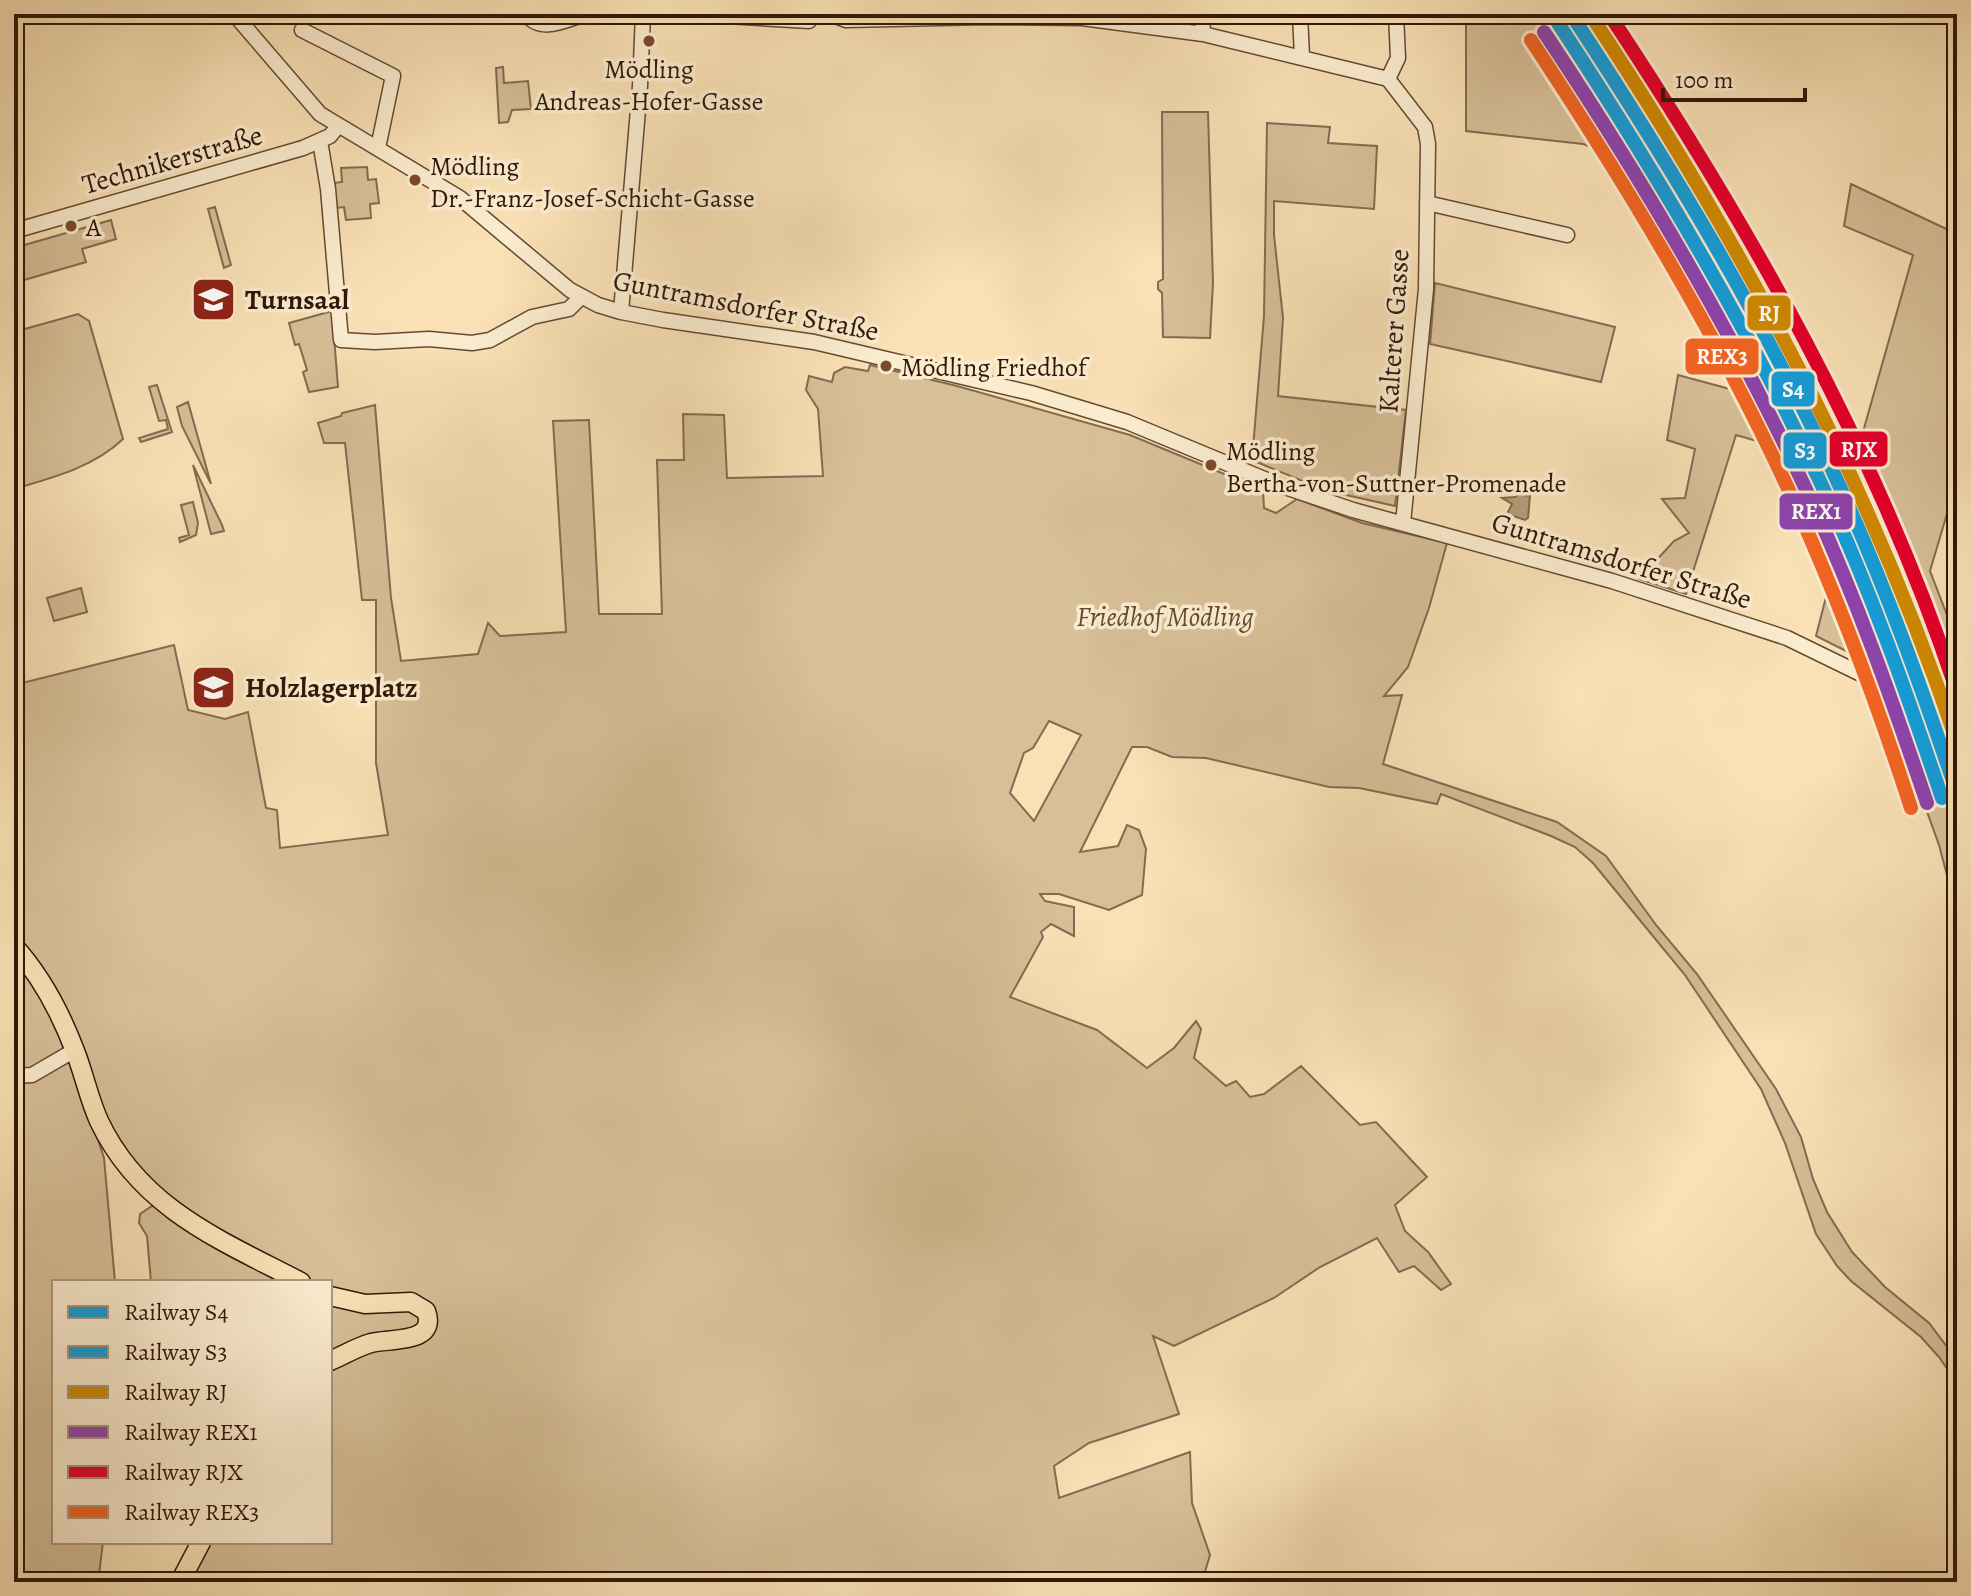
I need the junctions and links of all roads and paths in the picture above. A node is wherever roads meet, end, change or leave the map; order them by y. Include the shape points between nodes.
1 (234, 14) edge
2 (526, 14) edge
3 (585, 14) edge
4 (643, 14) edge
5 (694, 14) edge
6 (1202, 14) edge
7 (1300, 14) edge
8 (1396, 14) edge
9 (987, 15) edge
10 (838, 16) edge
11 (1082, 16) edge
12 (809, 21) dead end
13 (302, 30) dead end
14 (1203, 34) junction
15 (1302, 57) junction
16 (1388, 79) junction
17 (338, 126) junction
18 (320, 141) junction
19 (378, 148) junction
20 (1427, 203) junction
21 (14, 231) edge
22 (1567, 235) dead end
23 (581, 297) junction
24 (621, 312) junction
25 (1403, 523) junction
26 (1941, 682) tunnel mouth
27 (1904, 683) tunnel mouth
28 (1957, 684) edge
29 (14, 946) edge
30 (75, 1050) junction
31 (14, 1076) edge
32 (297, 1280) edge
33 (332, 1296) edge
34 (332, 1360) edge
35 (200, 1544) edge
36 (180, 1582) edge

1 - 17 street, Guntramsdorfer Straße via 320,114
2 - 3 street via 543,26
4 - 24 street
5 - 12 street
6 - 14 street
7 - 15 street
8 - 16 street via 1398,58
9 - 10 street via 846,20
9 - 11 street
11 - 14 street
13 - 19 street via 393,76
14 - 15 street
15 - 16 street
16 - 20 street, Kalterer Gasse via 1425,127
17 - 18 street, Technikerstraße
17 - 19 street, Guntramsdorfer Straße
18 - 21 street, Technikerstraße
18 - 23 street, Guntramsdorfer Straße via 341,340 490,340 532,317 569,309
19 - 23 street, Guntramsdorfer Straße via 460,198
20 - 22 street
20 - 25 street, Kalterer Gasse via 1426,289
23 - 24 street, Guntramsdorfer Straße
24 - 25 street, Guntramsdorfer Straße via 814,342 1031,393 1127,422 1279,485
25 - 27 street, Guntramsdorfer Straße via 1685,604 1787,638 1863,675
26 - 28 street
29 - 30 main road via 44,987
30 - 31 street via 32,1075
30 - 32 main road via 98,1118 135,1178 163,1204 218,1239
33 - 34 main road via 365,1304 411,1302 426,1311 429,1322 414,1338 371,1343
35 - 36 main road

